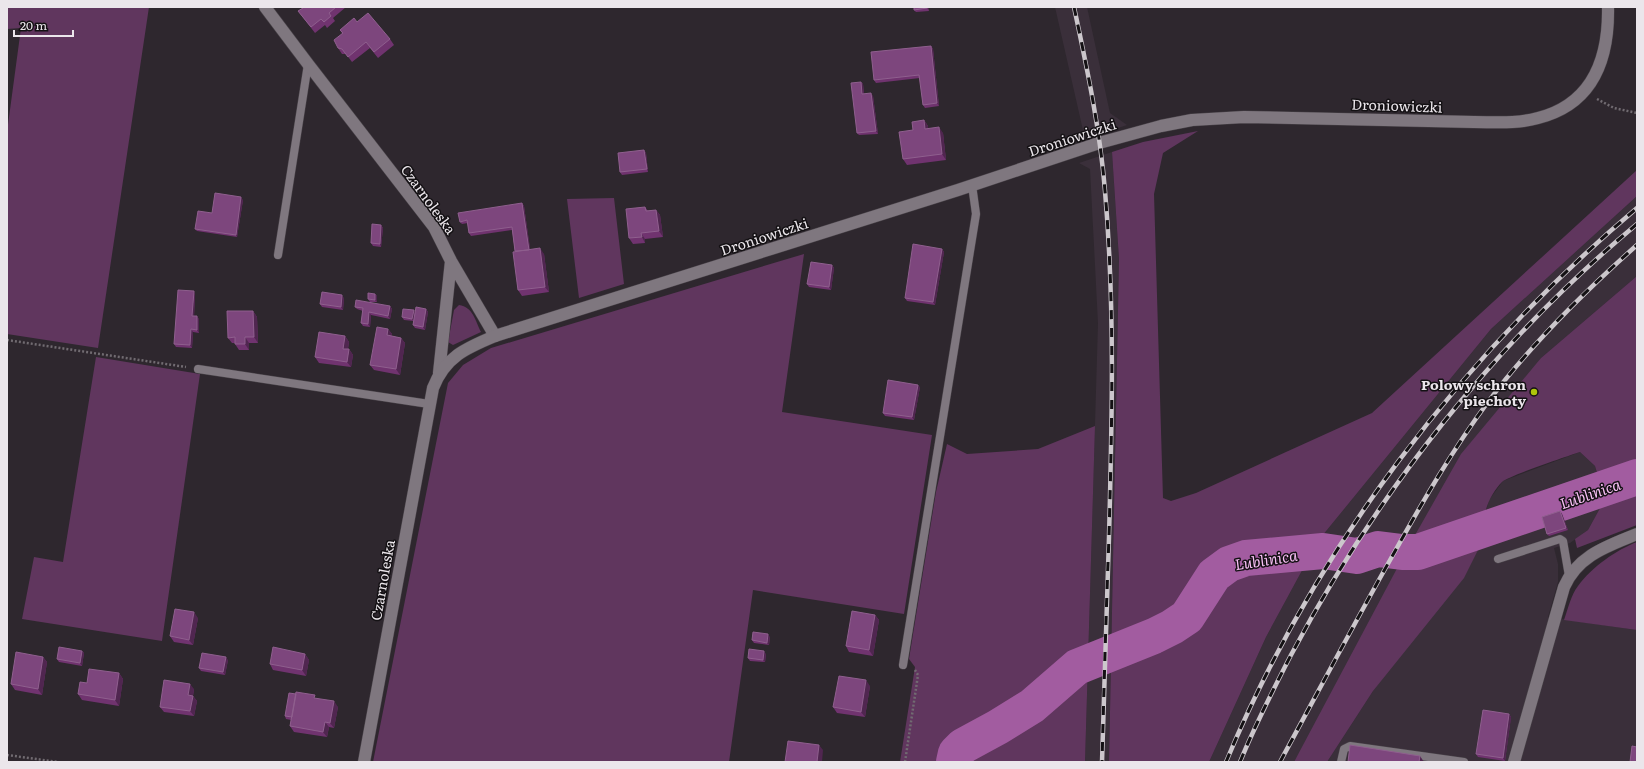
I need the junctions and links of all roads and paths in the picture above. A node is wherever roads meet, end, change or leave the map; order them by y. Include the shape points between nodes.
1 (265, 7) edge
2 (1608, 7) edge
3 (308, 64) junction
4 (1584, 92) junction
5 (1637, 113) edge
6 (972, 185) junction
7 (278, 255) dead end
8 (451, 260) junction
9 (495, 336) junction
10 (7, 340) edge
11 (198, 369) joint
12 (439, 373) junction
13 (429, 404) junction
14 (1637, 534) edge
15 (1498, 559) dead end
16 (1569, 576) junction
17 (903, 666) joint
18 (7, 755) edge
19 (58, 762) edge
20 (364, 762) edge
21 (905, 762) edge
22 (1341, 762) edge
23 (1464, 762) edge
24 (1514, 762) edge

1 - 3 street, Czarnoleska
2 - 4 street, Droniowiczki via 1607,40 1603,57
3 - 7 lane
3 - 8 street, Czarnoleska via 434,227
4 - 5 path via 1614,108
4 - 6 street, Droniowiczki via 1574,102 1549,115 1525,121 1270,116 1192,120 1099,143
6 - 9 street, Droniowiczki
6 - 17 lane via 976,214
8 - 9 street, Czarnoleska
8 - 12 street
9 - 12 street, Czarnoleska via 458,354
10 - 11 path
11 - 13 lane
12 - 13 street, Czarnoleska
13 - 20 street, Czarnoleska
14 - 16 street via 1600,549 1576,566
15 - 16 lane via 1560,539 1563,541
16 - 24 street
17 - 21 path via 918,675
18 - 19 path
22 - 23 lane via 1344,749 1350,746

